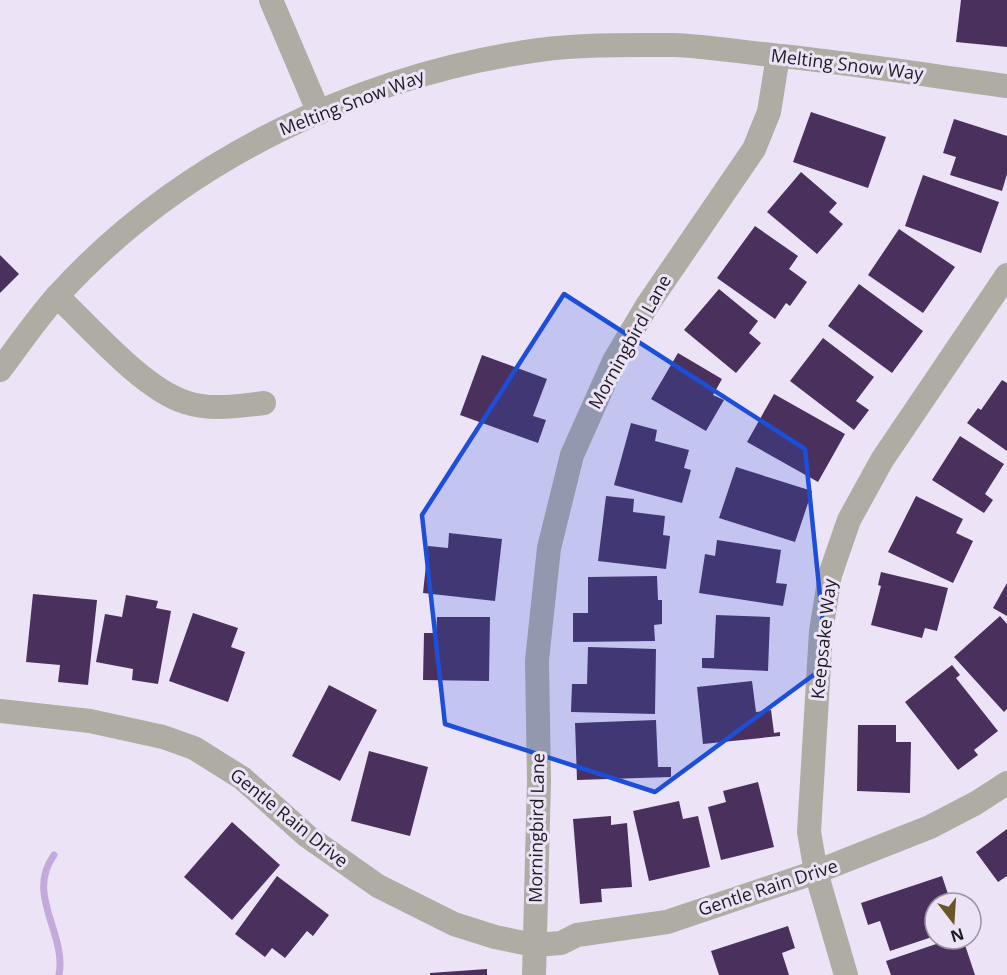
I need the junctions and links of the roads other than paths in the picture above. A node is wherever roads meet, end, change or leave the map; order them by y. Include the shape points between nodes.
1 (272, 0) edge
2 (778, 56) junction
3 (1007, 86) edge
4 (319, 113) junction
5 (1007, 275) edge
6 (57, 296) junction
7 (0, 370) edge
8 (264, 404) dead end
9 (0, 711) edge
10 (1007, 783) edge
11 (816, 872) junction
12 (534, 945) junction
13 (534, 975) edge
14 (846, 975) edge

1 - 4 street
2 - 3 street, Melting Snow Way
2 - 4 street, Melting Snow Way via 676,45 538,50 444,69
2 - 12 street, Morningbird Lane via 769,112 754,149 648,304 614,361 572,455 549,548 537,660 539,781
4 - 6 street, Melting Snow Way via 266,136 184,187 89,263
5 - 11 street, Keepsake Way via 882,460 849,520 830,575 821,631 809,832
6 - 7 street, Melting Snow Way
6 - 8 street via 160,392 186,403 223,407
9 - 12 street, Gentle Rain Drive via 99,723 194,748 242,778 307,836 378,886 454,924
10 - 11 street, Gentle Rain Drive via 930,827
11 - 12 street, Gentle Rain Drive via 667,922 577,935 561,944
11 - 14 street, Keepsake Way
12 - 13 street, Morningbird Lane

